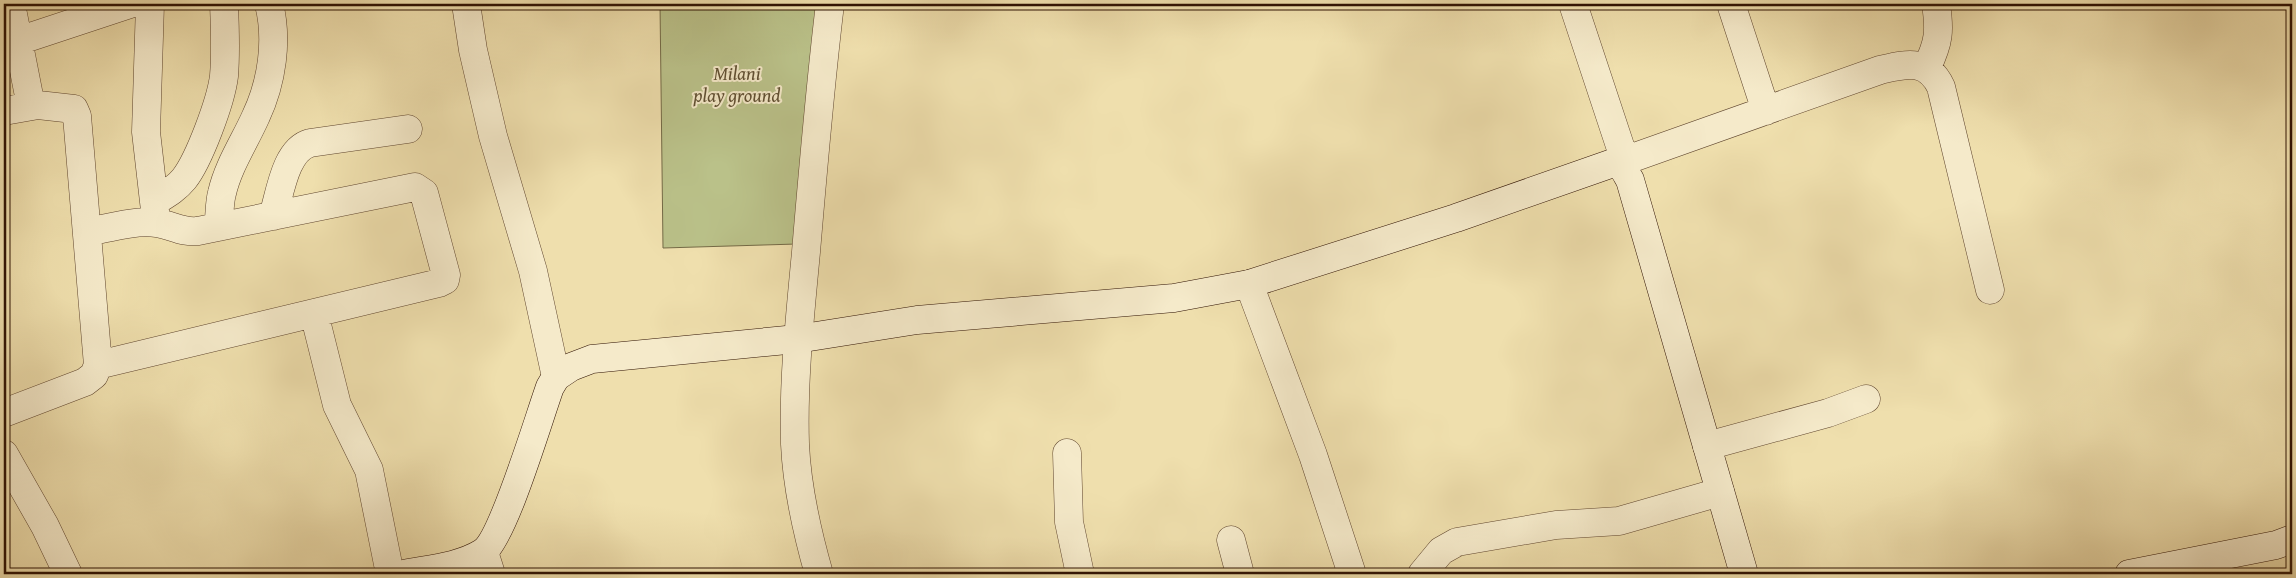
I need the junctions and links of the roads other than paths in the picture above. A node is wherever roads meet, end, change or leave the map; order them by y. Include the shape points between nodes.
1 (10, 4) edge
2 (130, 4) edge
3 (150, 4) edge
4 (224, 4) edge
5 (269, 4) edge
6 (466, 4) edge
7 (830, 4) edge
8 (1573, 4) edge
9 (1731, 4) edge
10 (1936, 4) edge
11 (18, 41) junction
12 (1927, 67) junction
13 (38, 105) junction
14 (1766, 110) junction
15 (4, 111) edge
16 (408, 128) dead end
17 (1622, 162) junction
18 (155, 213) junction
19 (273, 216) junction
20 (218, 227) junction
21 (87, 232) junction
22 (1249, 284) junction
23 (1990, 290) dead end
24 (314, 313) junction
25 (797, 340) junction
26 (98, 365) junction
27 (556, 378) junction
28 (1866, 399) dead end
29 (4, 413) edge
30 (1707, 446) junction
31 (1067, 453) dead end
32 (4, 454) edge
33 (1720, 492) junction
34 (2292, 539) edge
35 (1231, 540) dead end
36 (487, 563) edge
37 (68, 574) edge
38 (390, 574) edge
39 (404, 574) edge
40 (819, 574) edge
41 (1080, 574) edge
42 (1240, 574) edge
43 (1352, 574) edge
44 (1422, 574) edge
45 (1744, 574) edge
46 (2129, 574) edge

1 - 11 street
2 - 11 street
3 - 18 street via 146,132
4 - 18 street via 226,48 219,98 193,165
5 - 20 street via 274,36 267,83 257,114 228,173
6 - 27 street via 491,126 534,271
7 - 25 street
8 - 17 street
9 - 14 street
10 - 12 street via 1938,43
11 - 13 street via 30,101
12 - 14 street via 1905,65 1880,70
12 - 23 street via 1941,87
13 - 15 street
13 - 21 street via 74,109 77,116
14 - 17 street
16 - 19 street via 310,143 300,148 290,159
17 - 22 street
17 - 30 street via 1630,180
18 - 20 street via 187,232
18 - 21 street via 137,223
19 - 20 street
19 - 24 street via 415,187 424,193 445,280
21 - 26 street
22 - 25 street via 1174,298 917,320
22 - 43 street via 1313,455
24 - 26 street
24 - 38 street via 337,405 369,470
25 - 27 street via 592,359 576,364
25 - 40 street via 795,446 805,522
26 - 29 street via 94,375 85,382
27 - 36 street
28 - 30 street via 1828,413
30 - 33 street
31 - 41 street via 1069,522
32 - 37 street
33 - 44 street via 1619,522 1556,525 1457,542 1442,551
33 - 45 street
34 - 46 street via 2276,545
35 - 42 street
36 - 39 street via 455,564

